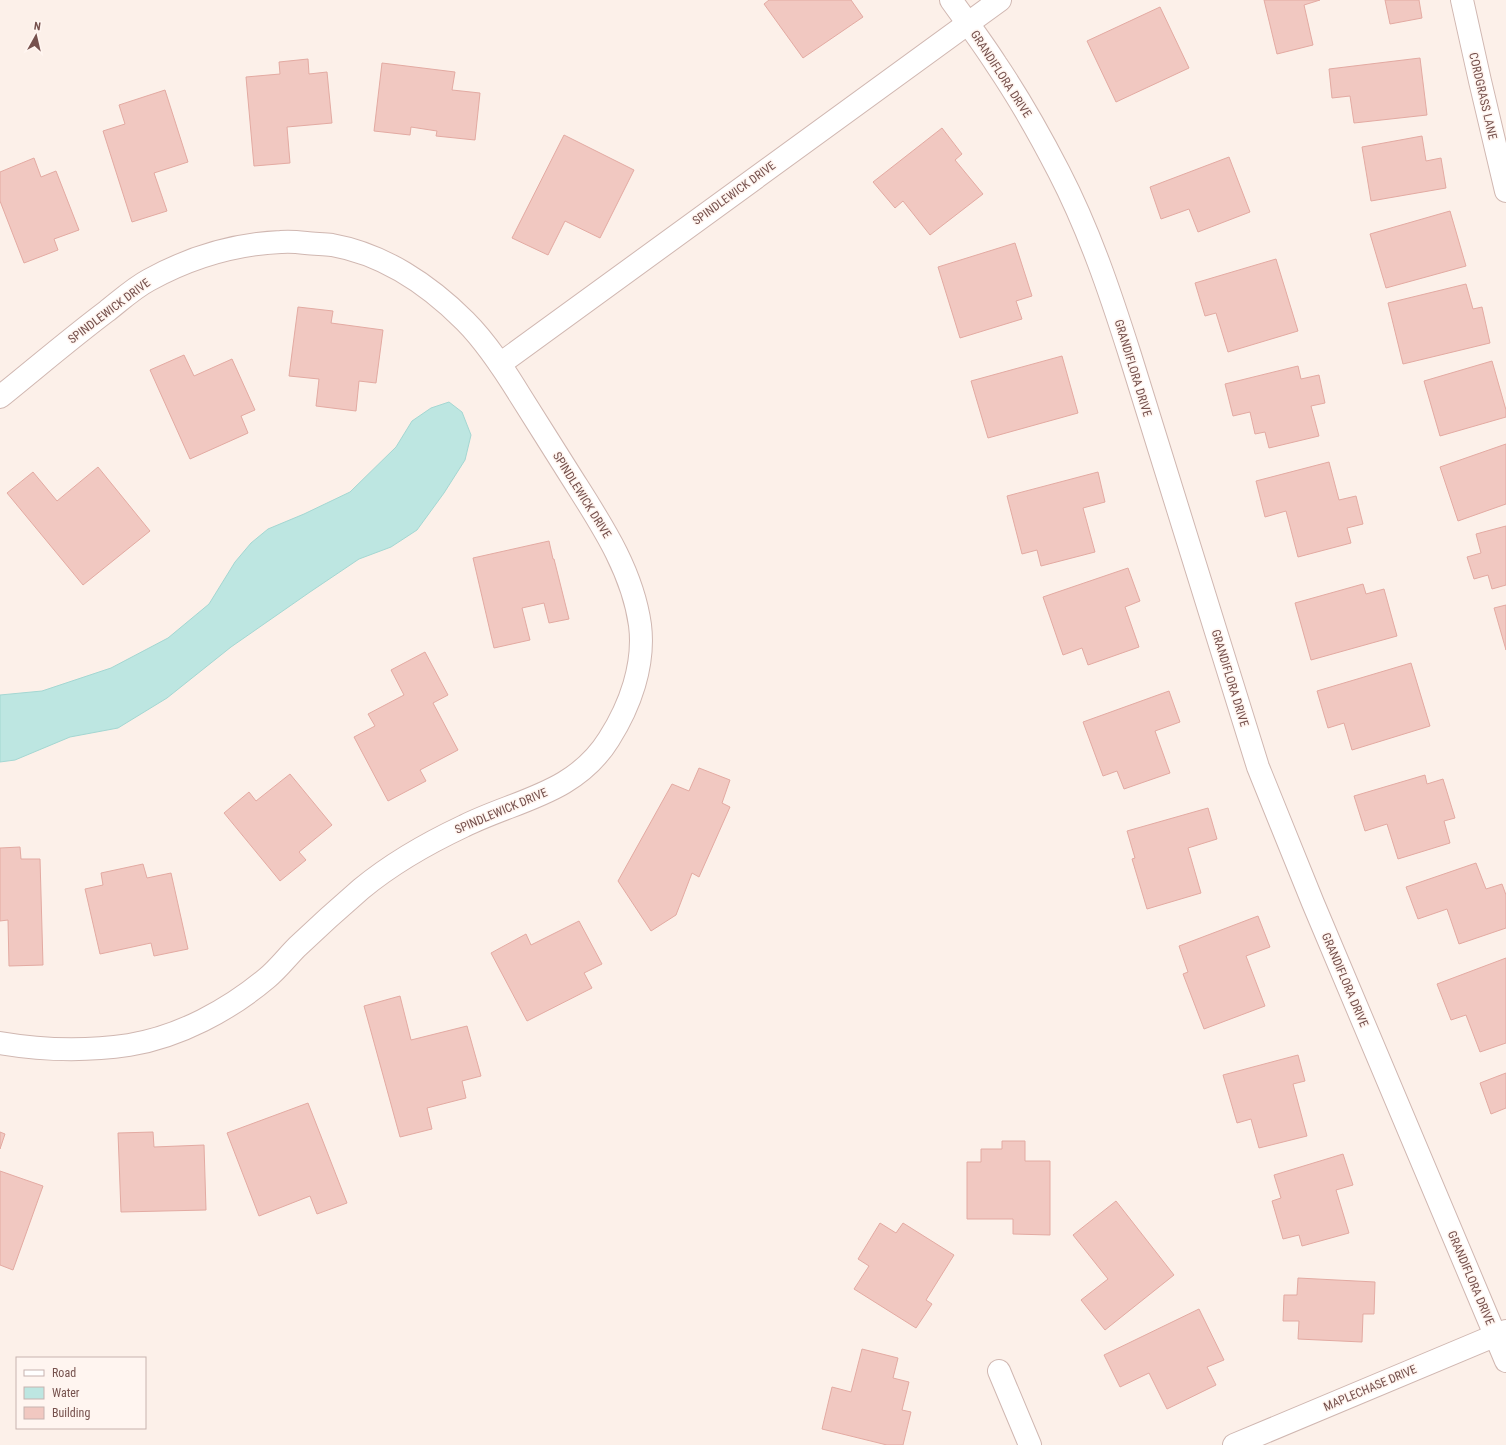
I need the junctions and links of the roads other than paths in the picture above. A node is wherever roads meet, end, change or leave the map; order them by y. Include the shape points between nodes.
1 (951, 0) edge
2 (1000, 0) edge
3 (1462, 0) edge
4 (967, 23) junction
5 (1506, 191) edge
6 (500, 364) junction
7 (0, 397) edge
8 (0, 1043) edge
9 (1501, 1334) edge
10 (1506, 1361) edge
11 (999, 1371) dead end
12 (1030, 1445) edge
13 (1234, 1445) edge

1 - 4 street, GRANDIFLORA DRIVE
2 - 4 street, SPINDLEWICK DRIVE
3 - 5 street, CORDGRASS LANE
4 - 6 street, SPINDLEWICK DRIVE
4 - 9 street, GRANDIFLORA DRIVE via 997,65 1033,124 1091,242 1125,340 1258,767 1312,904
6 - 7 street, SPINDLEWICK DRIVE via 467,322 403,271 372,256 333,245 284,241 245,245 197,259 146,281
6 - 8 street, SPINDLEWICK DRIVE via 613,546 631,588 640,624 641,653 636,680 624,714 607,744 588,765 545,794 466,824 405,858 372,880 300,944 270,976 236,1001 196,1024 130,1045 52,1048
9 - 10 street, GRANDIFLORA DRIVE
9 - 13 street, MAPLECHASE DRIVE
11 - 12 street

